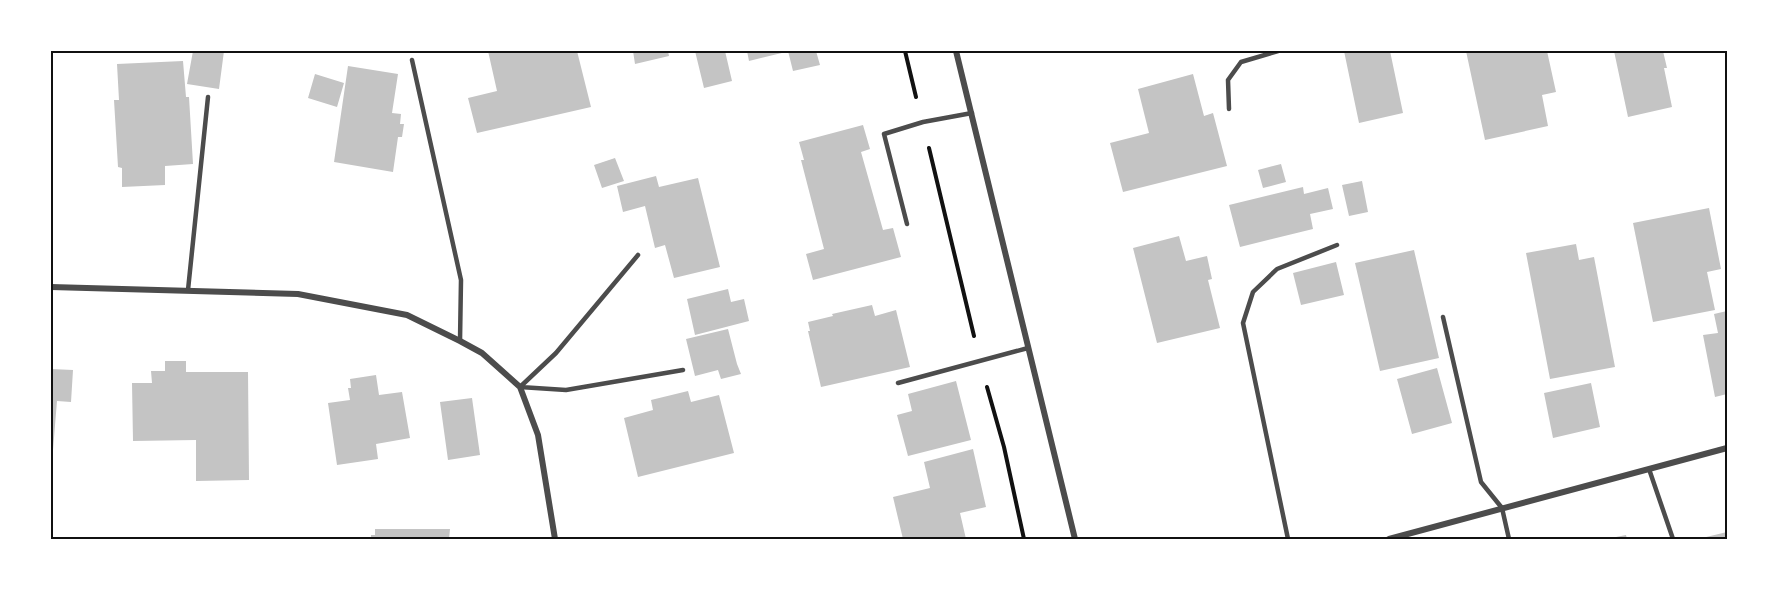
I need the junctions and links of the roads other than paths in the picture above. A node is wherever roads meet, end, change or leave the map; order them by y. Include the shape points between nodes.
1 (956, 51) edge
2 (1278, 51) edge
3 (412, 60) dead end
4 (208, 98) dead end
5 (1229, 109) dead end
6 (972, 113) junction
7 (907, 224) dead end
8 (1337, 245) dead end
9 (638, 255) dead end
10 (51, 287) edge
11 (188, 290) junction
12 (1443, 316) dead end
13 (460, 341) junction
14 (1028, 348) junction
15 (683, 370) dead end
16 (898, 383) dead end
17 (520, 387) junction
18 (1727, 448) edge
19 (1649, 469) junction
20 (1502, 507) junction
21 (555, 539) edge
22 (1075, 539) edge
23 (1288, 539) edge
24 (1389, 539) edge
25 (1509, 539) edge
26 (1673, 539) edge

1 - 6 street
2 - 5 lane via 1241,62 1228,80
3 - 13 lane via 461,280
4 - 11 lane
6 - 7 lane via 884,134
6 - 14 street
8 - 23 lane via 1277,269 1253,292 1243,323
9 - 17 lane via 556,353
10 - 11 street
11 - 13 street via 298,294 407,315
12 - 20 lane via 1480,482
13 - 17 street via 482,353
14 - 16 lane
14 - 22 street
15 - 17 lane via 566,390
17 - 21 street via 538,435
18 - 19 street
19 - 20 street
19 - 26 lane
20 - 24 street
20 - 25 lane

